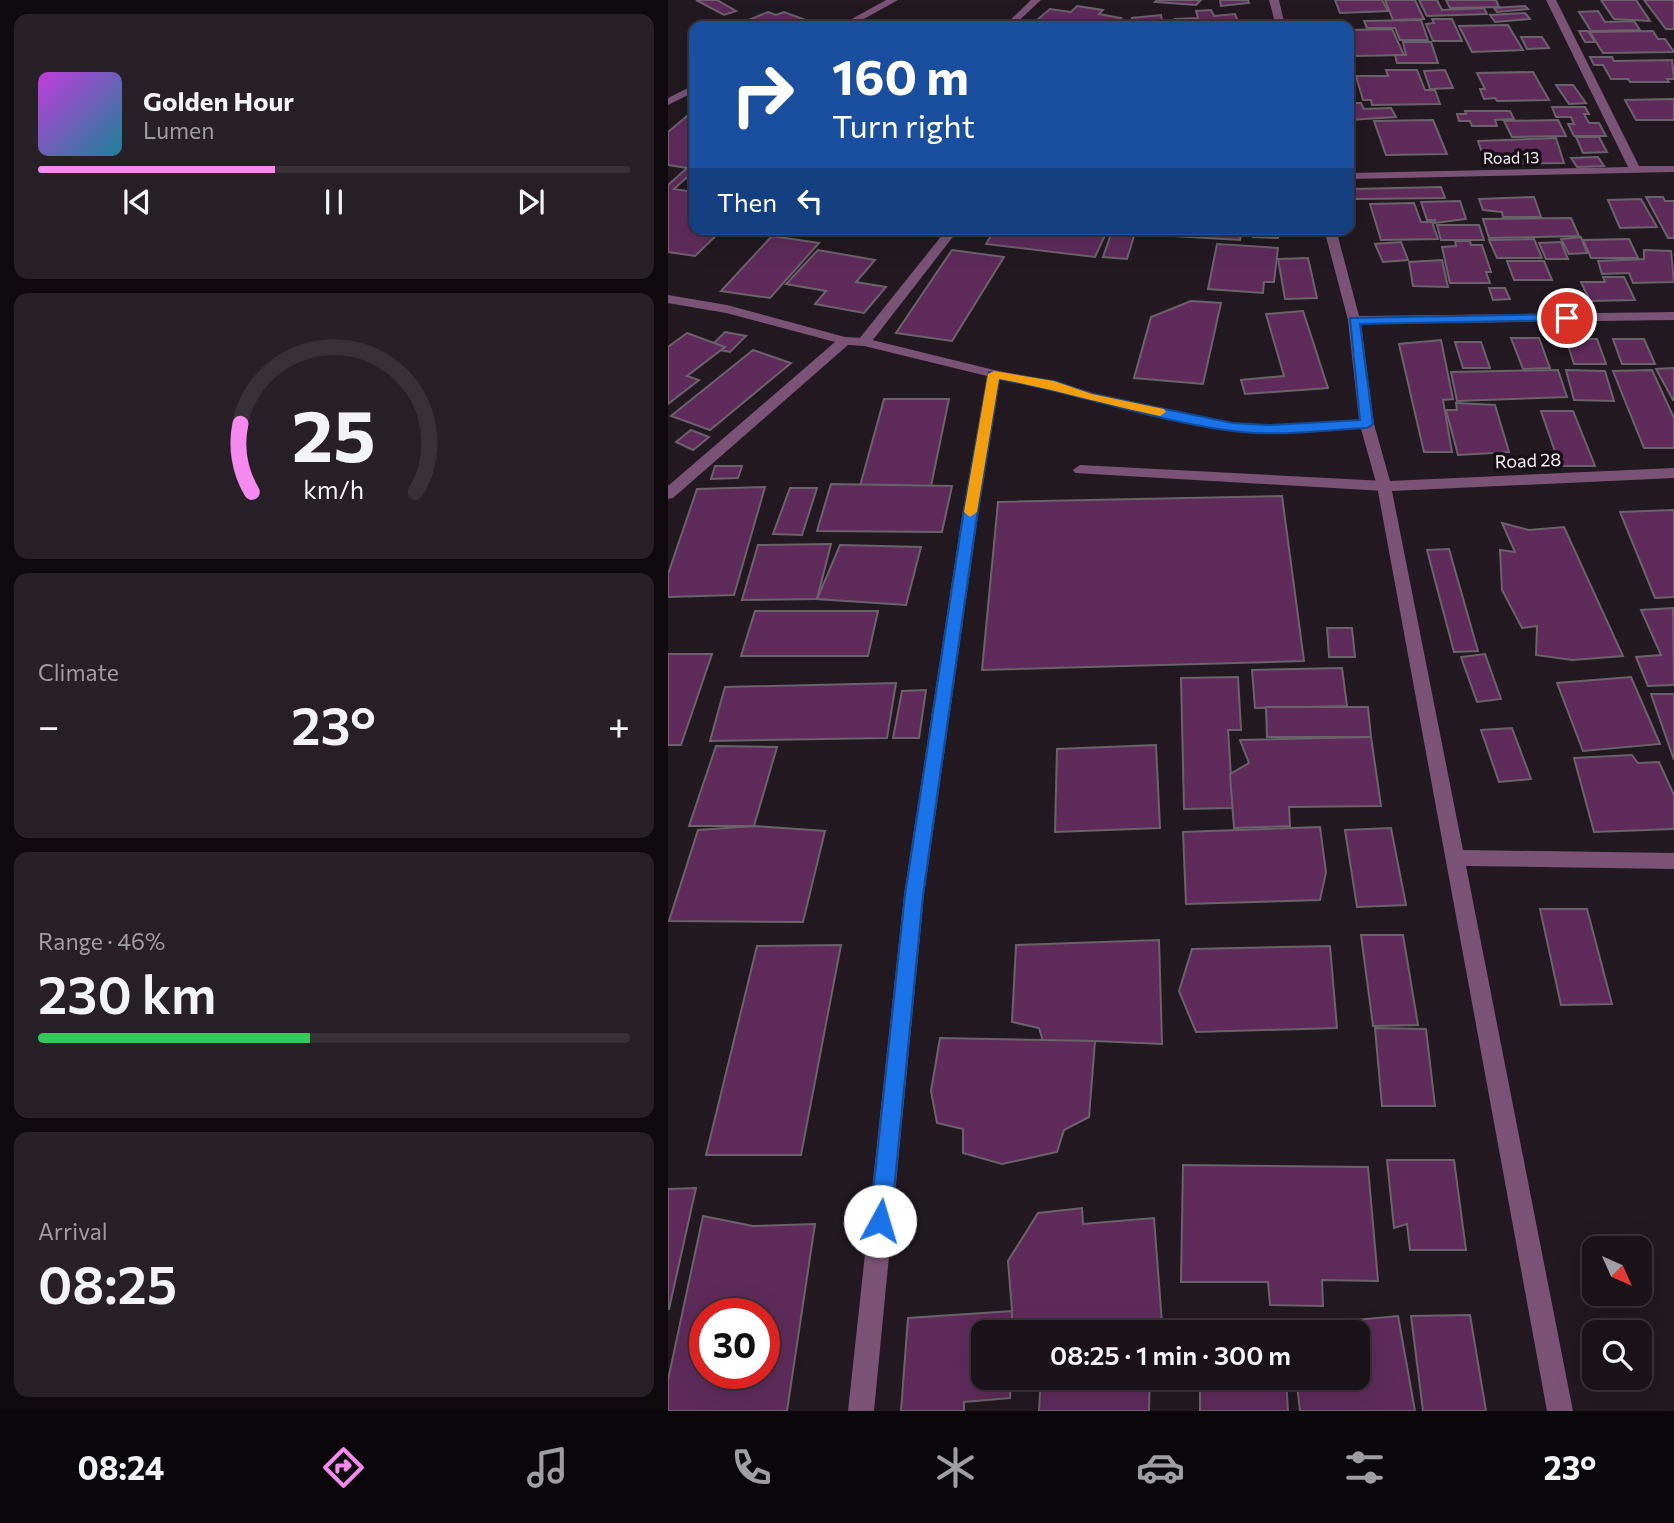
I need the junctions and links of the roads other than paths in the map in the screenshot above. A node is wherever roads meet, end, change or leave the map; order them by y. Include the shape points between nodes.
1 (893, 0) edge
2 (1036, 0) edge
3 (1274, 0) edge
4 (1551, 0) edge
5 (853, 21) edge
6 (1013, 21) edge
7 (1280, 21) edge
8 (689, 91) edge
9 (668, 102) edge
10 (1674, 169) edge
11 (1635, 170) junction
12 (1354, 176) edge
13 (948, 235) edge
14 (1332, 235) edge
15 (668, 299) edge
16 (1674, 316) edge
17 (1354, 320) junction
18 (845, 341) junction
19 (864, 342) junction
20 (994, 374) junction
21 (1367, 424) junction
22 (1080, 470) dead end
23 (1674, 474) edge
24 (1384, 486) junction
25 (668, 494) edge
26 (1456, 858) junction
27 (1674, 861) edge
28 (861, 1411) edge
29 (1559, 1411) edge

1 - 5 street
2 - 6 street
3 - 7 street
4 - 11 street
8 - 9 street
10 - 11 street, Road 13
11 - 12 street, Road 13
13 - 19 street
14 - 17 street
15 - 18 street via 727,309
16 - 17 street
17 - 21 street
18 - 19 street
18 - 25 street
19 - 20 street
20 - 21 street via 1233,427
20 - 28 street via 914,895
21 - 24 street
22 - 24 street, Road 28
23 - 24 street, Road 28
24 - 26 street
26 - 27 street
26 - 29 street

